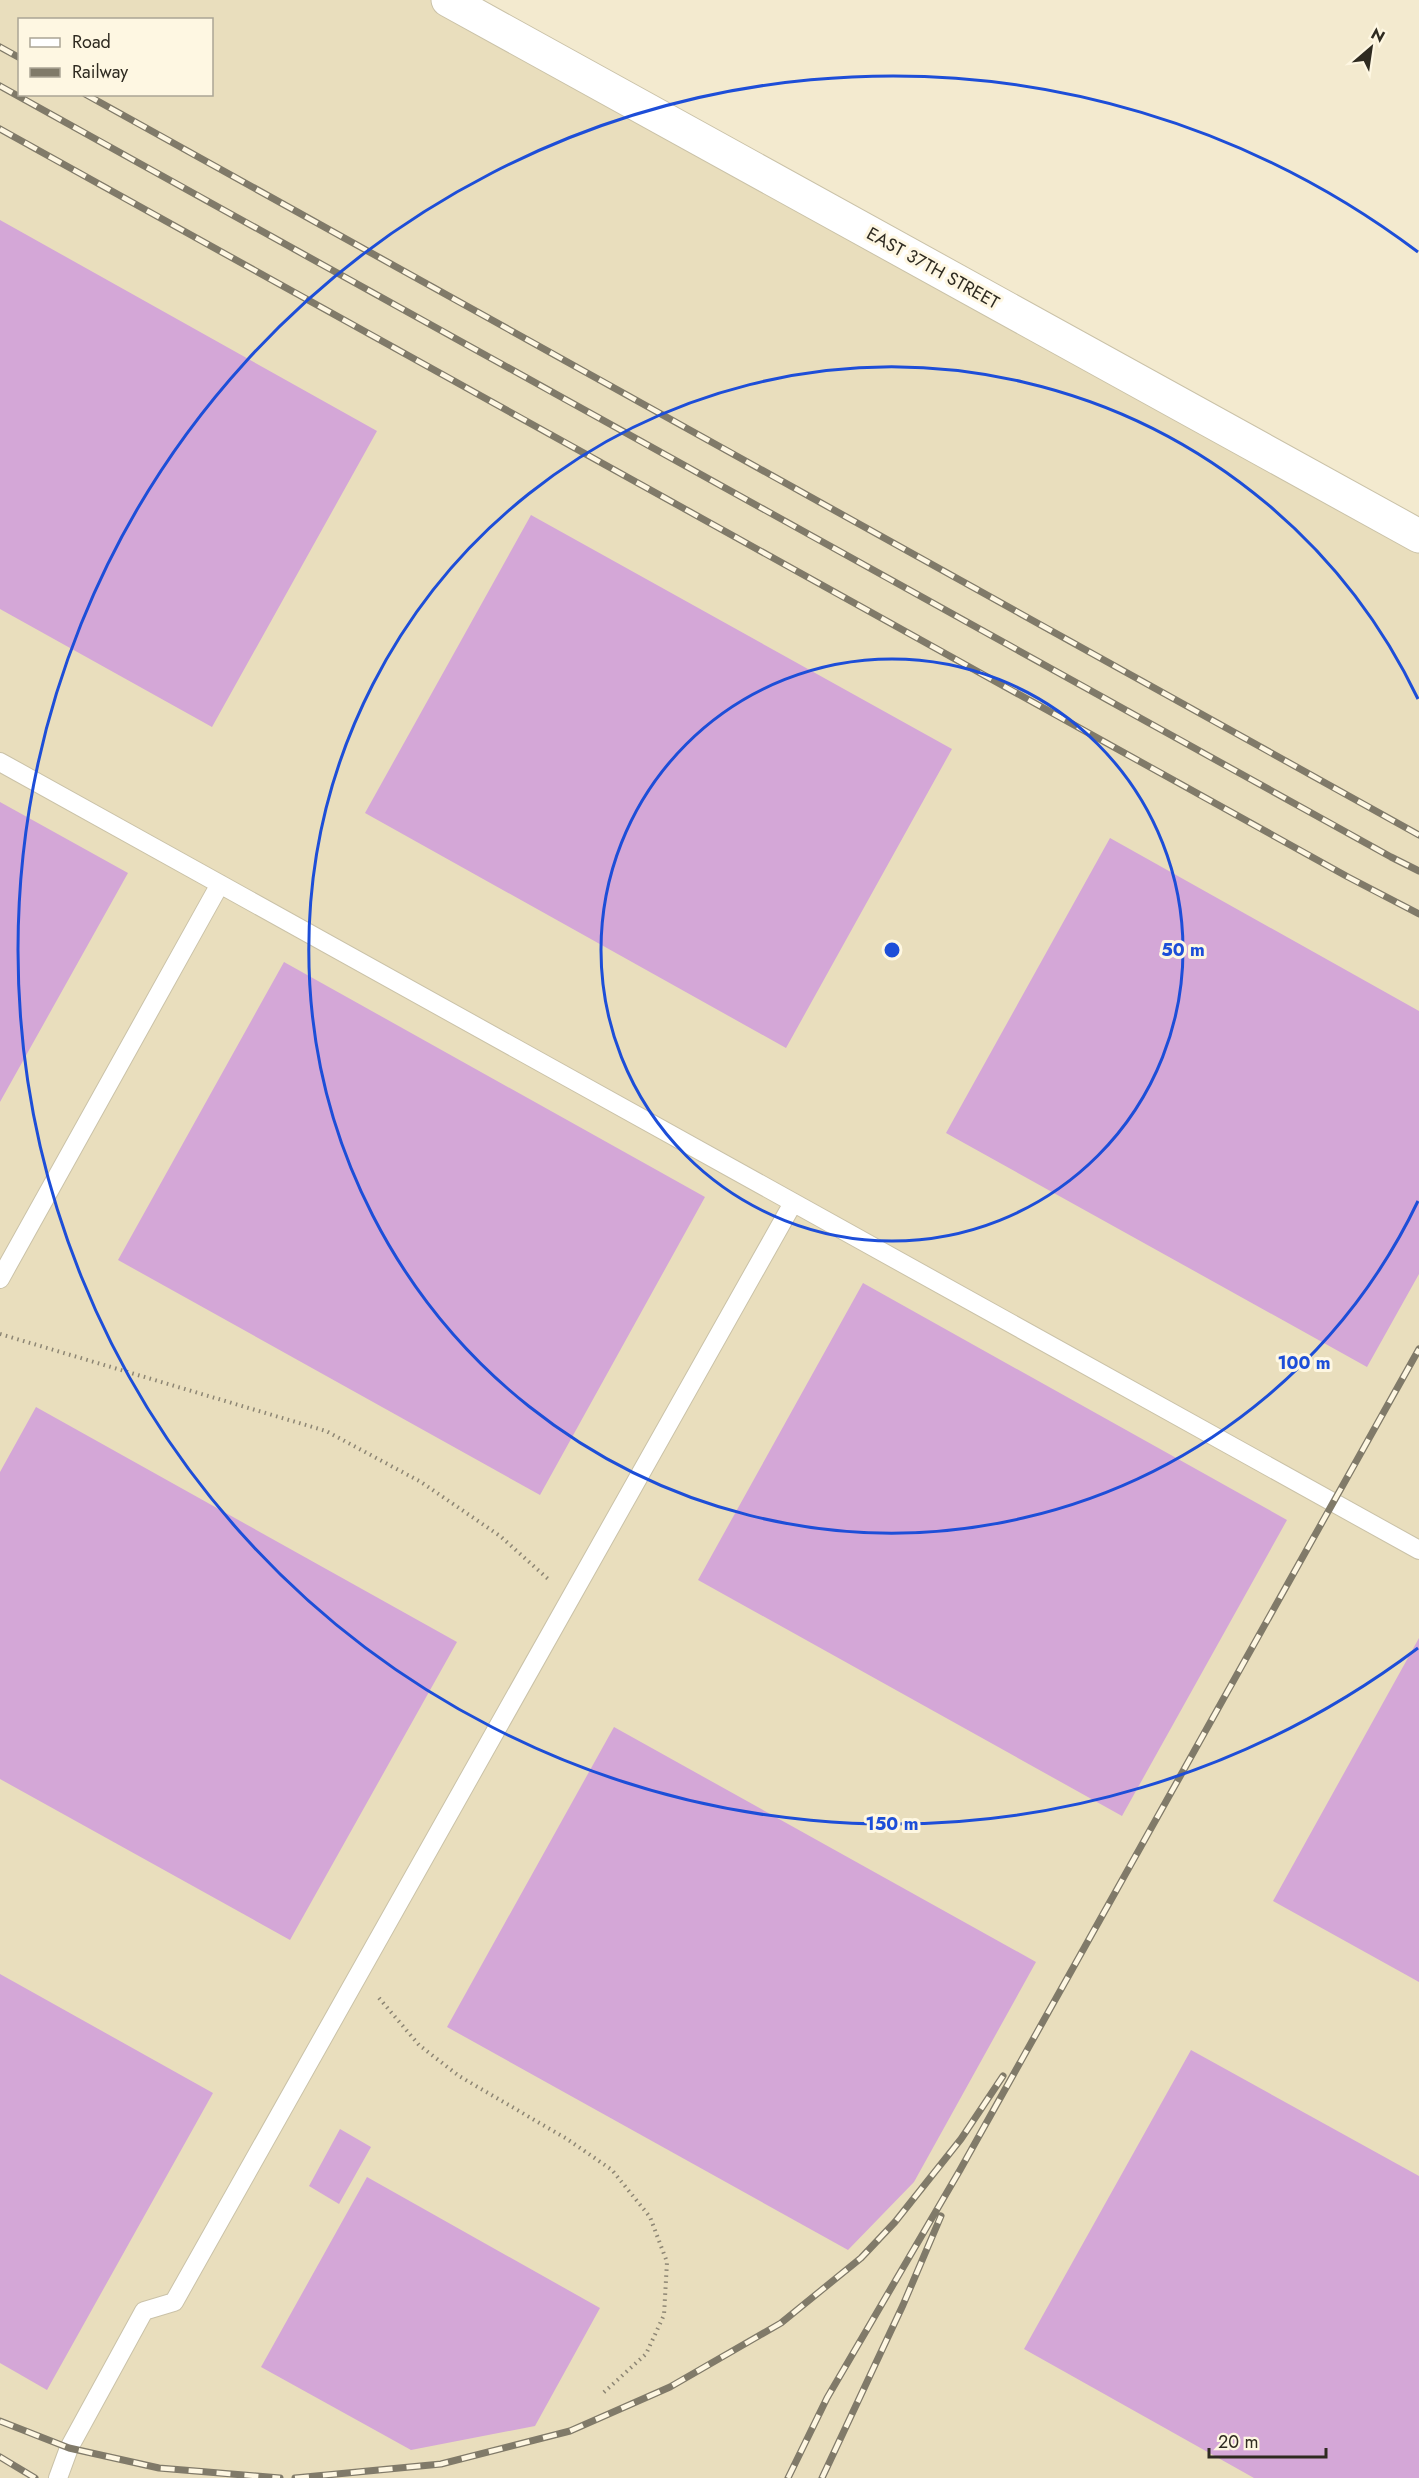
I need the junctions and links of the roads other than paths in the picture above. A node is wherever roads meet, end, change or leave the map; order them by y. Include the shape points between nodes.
1 (448, 0) edge
2 (1419, 536) edge
3 (0, 762) edge
4 (220, 884) junction
5 (794, 1203) junction
6 (0, 1279) edge
7 (1419, 1550) edge
8 (58, 2478) edge

1 - 2 street, EAST 37TH STREET
3 - 4 lane
4 - 5 lane
4 - 6 lane
5 - 7 lane
5 - 8 lane via 174,2302 144,2311 69,2448

